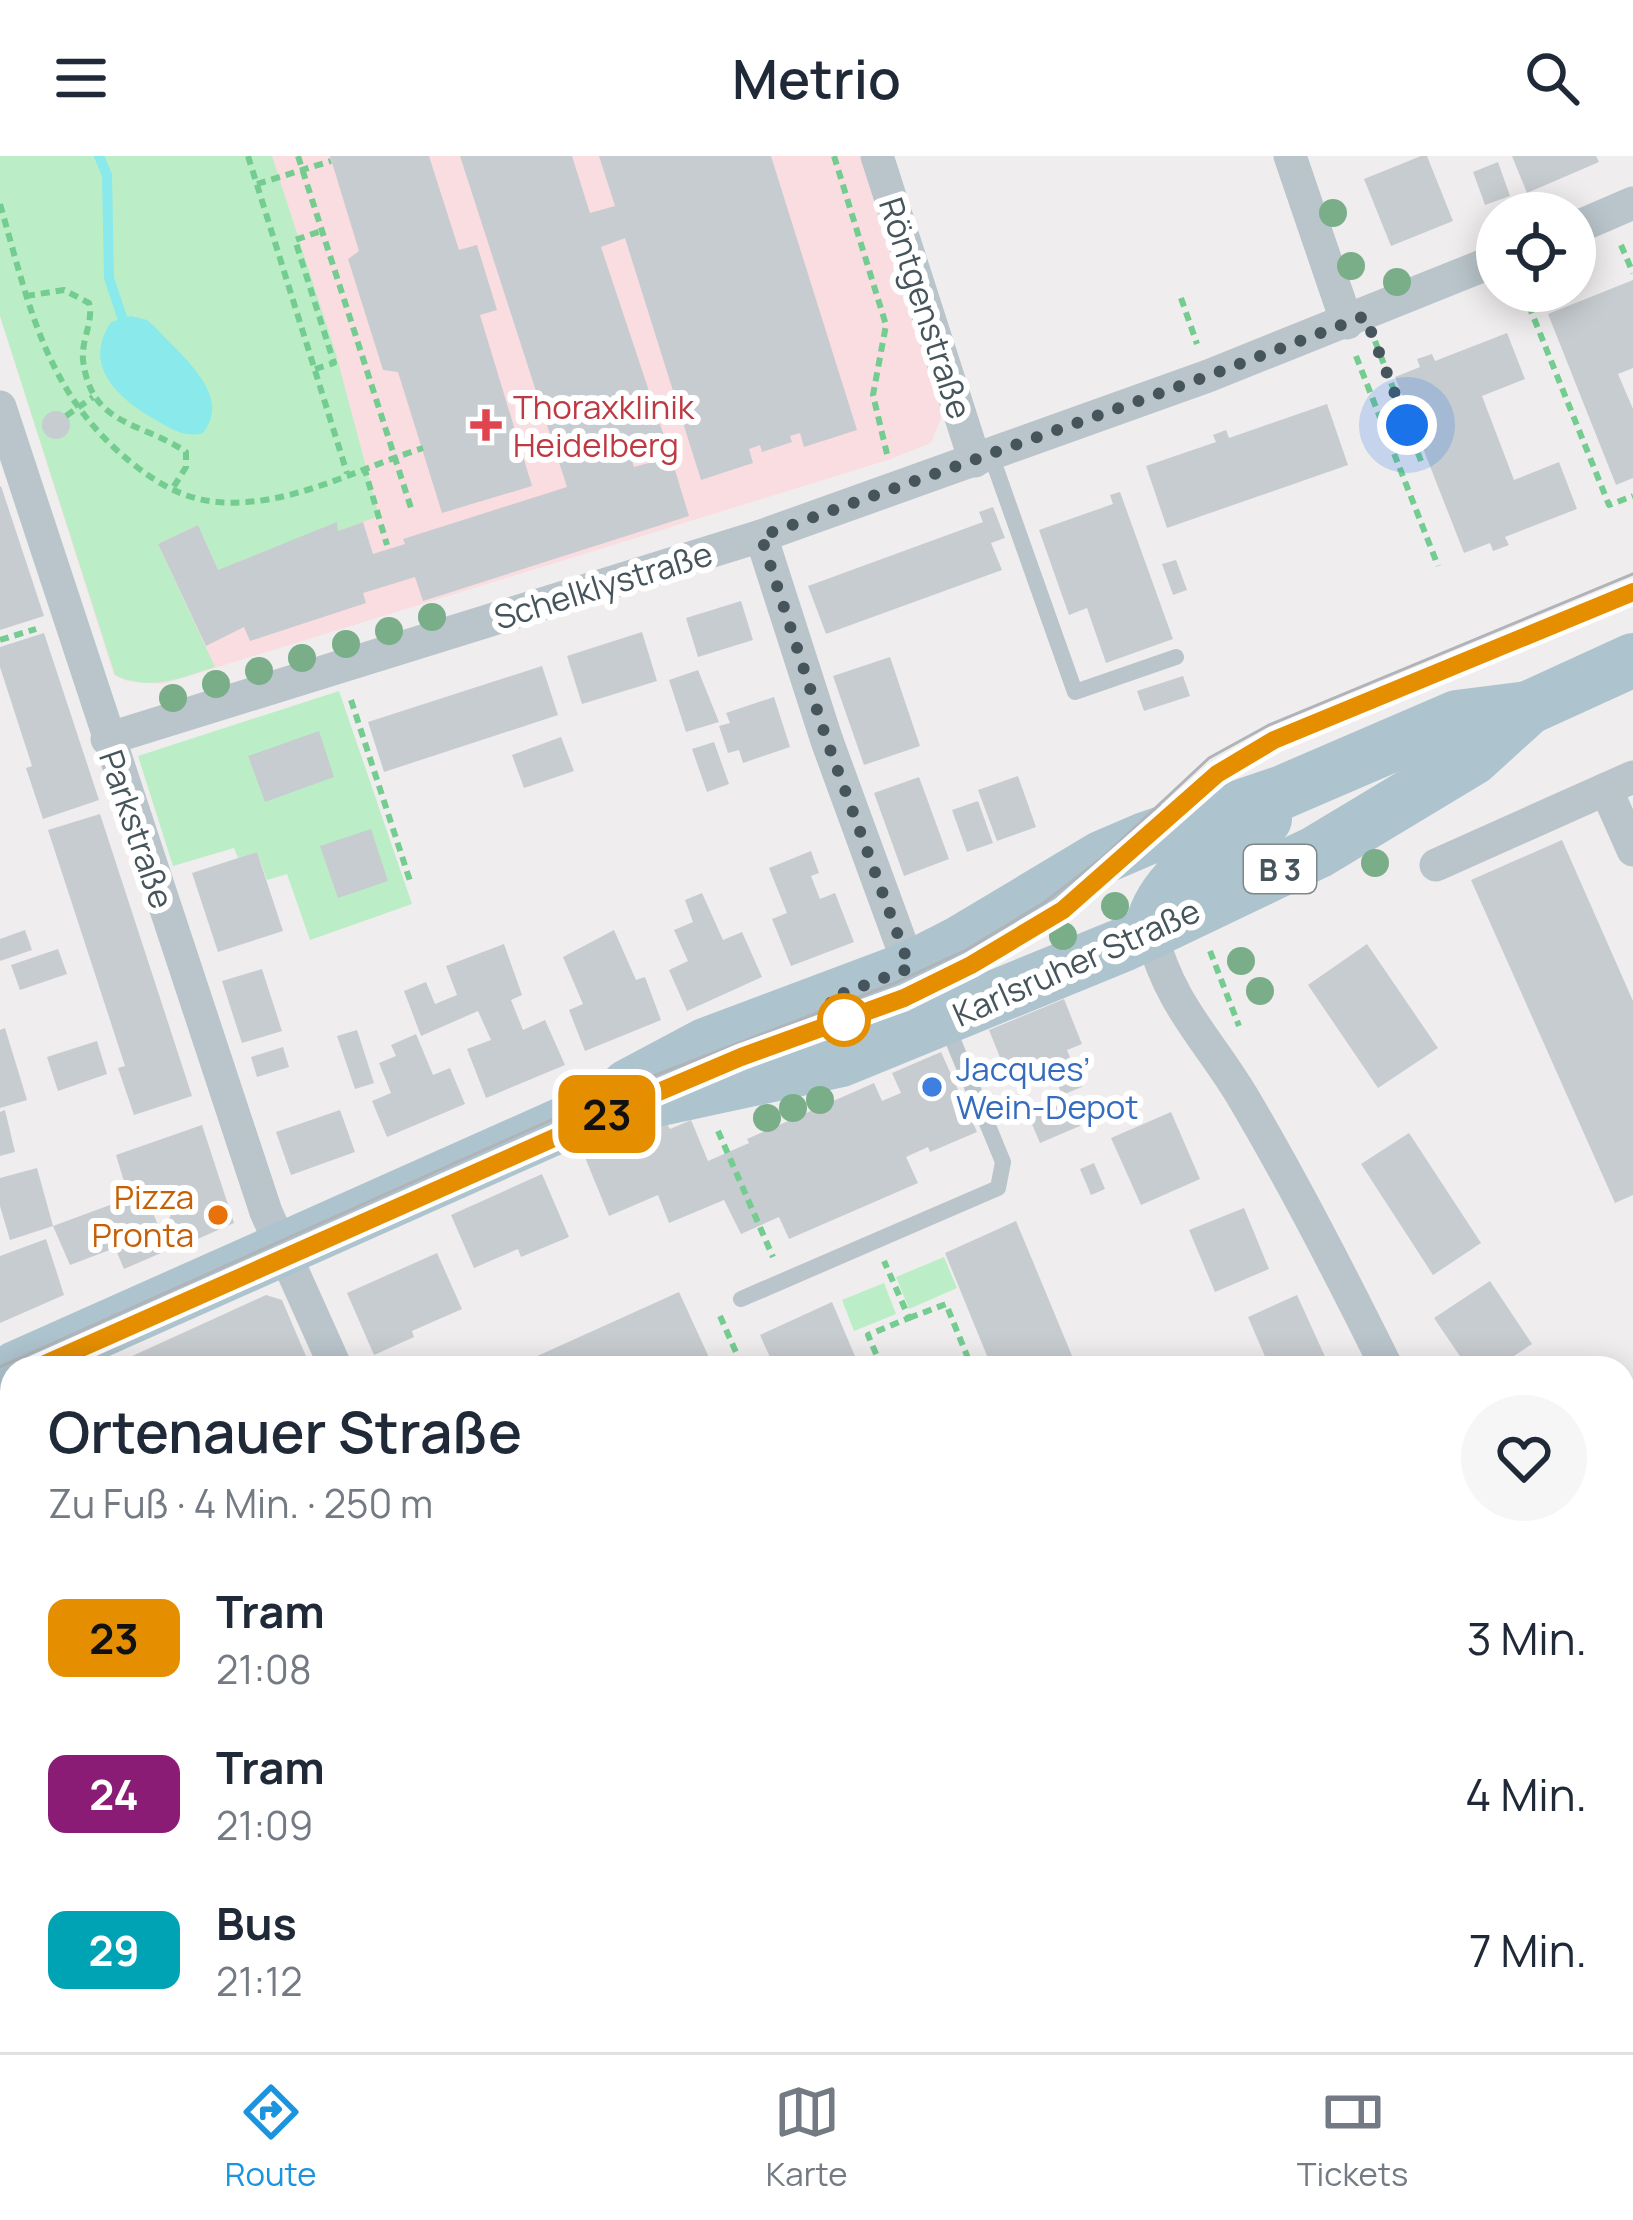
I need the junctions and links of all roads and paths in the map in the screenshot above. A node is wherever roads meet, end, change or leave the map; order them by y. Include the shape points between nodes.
1 (248, 156) edge
2 (298, 156) edge
3 (834, 156) edge
4 (878, 156) edge
5 (1290, 156) edge
6 (331, 160) dead end
7 (303, 170) junction
8 (257, 184) junction
9 (1633, 203) edge
10 (0, 204) edge
11 (1596, 219) edge
12 (322, 231) junction
13 (1476, 269) edge
14 (26, 296) junction
15 (1181, 298) dead end
16 (1531, 312) edge
17 (1356, 319) junction
18 (315, 369) junction
19 (1208, 376) junction
20 (93, 397) junction
21 (0, 407) edge
22 (76, 408) junction
23 (66, 416) dead end
24 (423, 448) dead end
25 (395, 457) junction
26 (983, 458) junction
27 (1421, 461) dead end
28 (364, 467) junction
29 (347, 473) junction
30 (899, 487) junction
31 (171, 491) junction
32 (1633, 496) edge
33 (411, 508) dead end
34 (761, 536) junction
35 (387, 544) dead end
36 (1438, 566) dead end
37 (1176, 657) dead end
38 (1633, 660) edge
39 (340, 667) junction
40 (1528, 708) junction
41 (107, 739) junction
42 (1620, 783) edge
43 (1283, 792) junction
44 (1633, 850) edge
45 (1436, 865) dead end
46 (411, 884) dead end
47 (1151, 932) junction
48 (910, 968) junction
49 (945, 1020) junction
50 (700, 1090) junction
51 (581, 1116) junction
52 (876, 1241) junction
53 (282, 1248) junction
54 (784, 1281) junction
55 (741, 1299) joint
56 (908, 1318) junction
57 (43, 1356) edge
58 (331, 1356) edge
59 (738, 1356) edge
60 (878, 1356) edge
61 (967, 1356) edge
62 (1381, 1356) edge

1 - 8 path
2 - 7 path
3 - 30 path via 886,325 873,395
4 - 26 street, Röntgenstraße
5 - 17 street
6 - 7 path
7 - 8 path
7 - 12 path
8 - 18 path
9 - 11 street
10 - 14 path
12 - 18 path via 295,240 334,363
12 - 25 path
13 - 17 street, Schelklystraße
14 - 20 path via 64,290 89,303 83,355
14 - 22 path
15 - 19 path
16 - 32 path via 1610,506
17 - 19 street, Schelklystraße
17 - 27 path
17 - 36 path via 1361,374
18 - 29 path
19 - 26 street, Schelklystraße
20 - 22 path
20 - 31 path via 186,452
21 - 41 street, Parkstraße via 90,642
22 - 23 path
22 - 31 path via 102,439
24 - 25 path
25 - 28 path
25 - 33 path
26 - 30 street, Schelklystraße
26 - 37 lane via 1075,692
28 - 29 path
28 - 35 path
29 - 31 path via 246,503
30 - 34 street, Schelklystraße
34 - 39 street, Schelklystraße
34 - 48 street
38 - 40 main road, Karlsruher Straße / B 3
39 - 41 street, Schelklystraße
39 - 46 path
40 - 43 main road, Karlsruher Straße / B 3 via 1457,717
40 - 47 main road, Karlsruher Straße / B 3 via 1473,758 1407,801
41 - 53 street, Parkstraße
42 - 44 street
42 - 45 street
43 - 47 main road, B 3 via 1263,823 1220,845 1163,898
43 - 48 main road, Karlsruher Straße / B 3 via 1103,857
47 - 49 main road, Karlsruher Straße / B 3
47 - 62 street via 1171,990 1309,1210
48 - 51 main road, Karlsruher Straße / B 3 via 705,1045
49 - 50 main road, Karlsruher Straße / B 3 via 841,1060
49 - 52 lane via 1004,1162 998,1188
50 - 51 main road, Karlsruher Straße / B 3
50 - 54 path
51 - 53 main road, Karlsruher Straße / B 3
52 - 54 lane
52 - 56 path
53 - 57 main road, Karlsruher Straße / B 3
53 - 58 street, Parkstraße
54 - 55 lane
55 - 59 path via 717,1308
56 - 60 path via 868,1335
56 - 61 path via 946,1304

